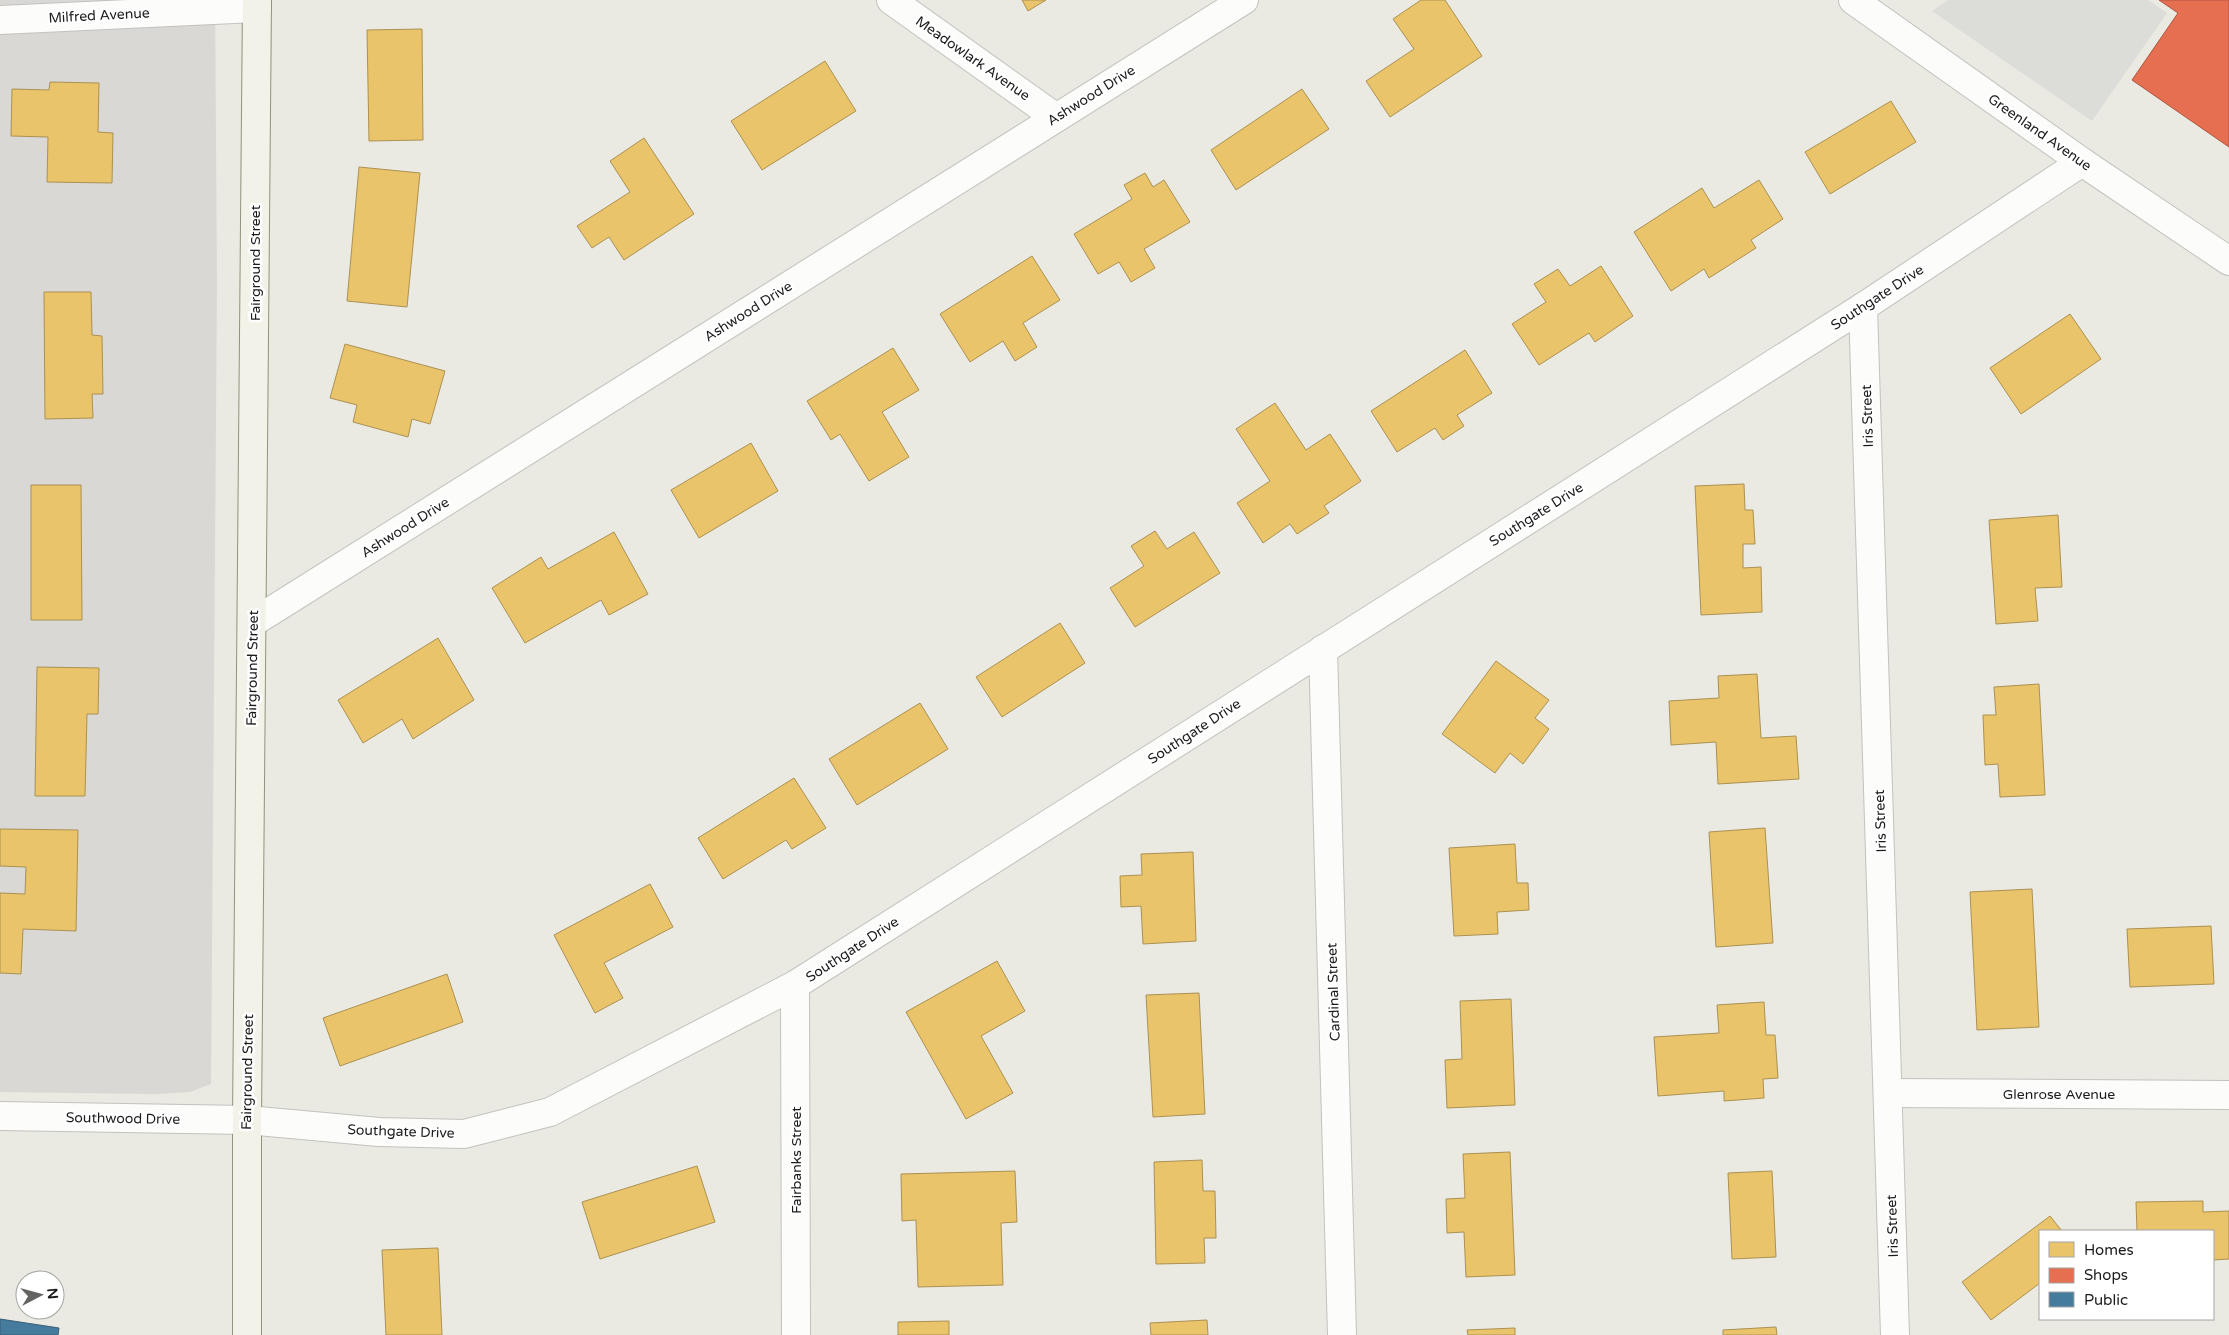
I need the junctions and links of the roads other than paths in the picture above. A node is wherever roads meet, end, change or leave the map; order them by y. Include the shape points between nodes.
1 (892, 0) edge
2 (1244, 0) edge
3 (257, 4) edge
4 (1871, 4) edge
5 (0, 20) edge
6 (1055, 117) junction
7 (2082, 162) junction
8 (2229, 260) edge
9 (1863, 307) junction
10 (252, 623) junction
11 (1323, 649) junction
12 (795, 985) junction
13 (1888, 1093) junction
14 (2229, 1095) edge
15 (0, 1116) edge
16 (247, 1120) junction
17 (247, 1335) edge
18 (796, 1335) edge
19 (1342, 1335) edge
20 (1895, 1335) edge

1 - 6 street, Meadowlark Avenue
2 - 6 street, Ashwood Drive
3 - 5 street, Milfred Avenue
3 - 10 street, Fairground Street
4 - 7 street, Greenland Avenue
6 - 10 street, Ashwood Drive
7 - 8 street, Greenland Avenue
7 - 9 street, Southgate Drive
9 - 11 street, Southgate Drive
9 - 13 street, Iris Street
10 - 16 street, Fairground Street
11 - 12 street, Southgate Drive
11 - 19 street, Cardinal Street
12 - 16 street, Southgate Drive via 550,1112 464,1134 379,1132
12 - 18 street, Fairbanks Street
13 - 14 street, Glenrose Avenue
13 - 20 street, Iris Street
15 - 16 street, Southwood Drive
16 - 17 street, Fairground Street

